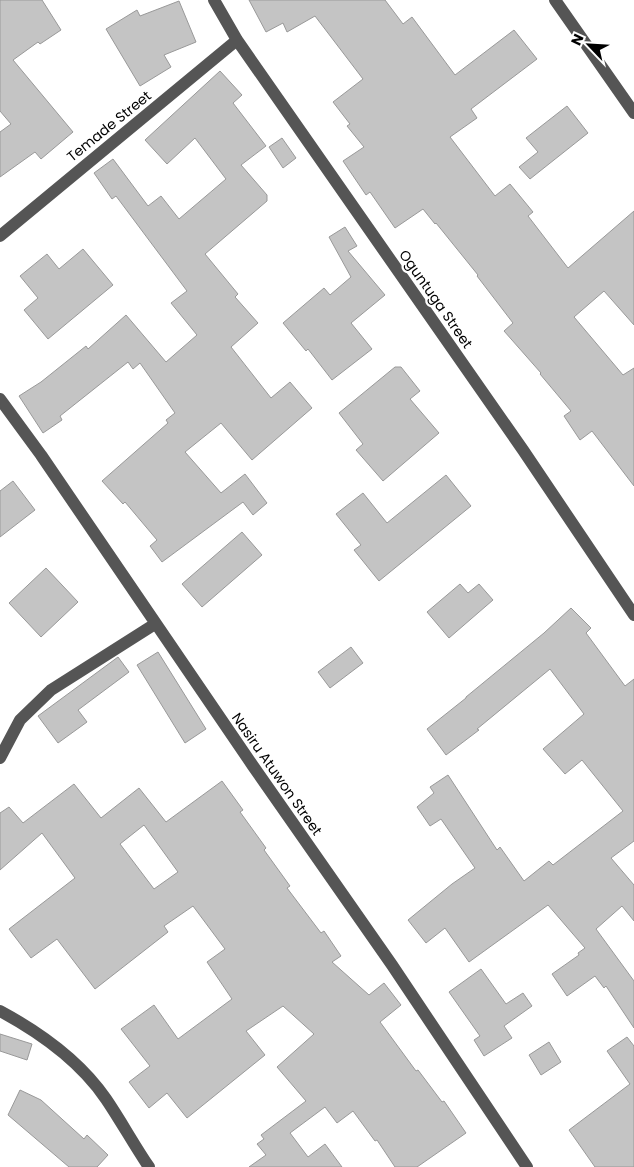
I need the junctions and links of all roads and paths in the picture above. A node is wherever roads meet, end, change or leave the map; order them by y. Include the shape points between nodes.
1 (214, 0) edge
2 (555, 0) edge
3 (237, 40) junction
4 (634, 113) edge
5 (0, 236) edge
6 (0, 399) edge
7 (634, 615) edge
8 (155, 624) junction
9 (0, 758) edge
10 (0, 1011) edge
11 (149, 1167) edge
12 (527, 1167) edge

1 - 3 street, Oguntuga Street
2 - 4 street
3 - 5 street, Temade Street
3 - 7 street, Oguntuga Street via 524,450
6 - 8 street, Nasiru Atuwon Street
8 - 9 street via 51,690 20,720
8 - 12 street, Nasiru Atuwon Street via 392,965
10 - 11 street via 24,1024 73,1061 105,1097

